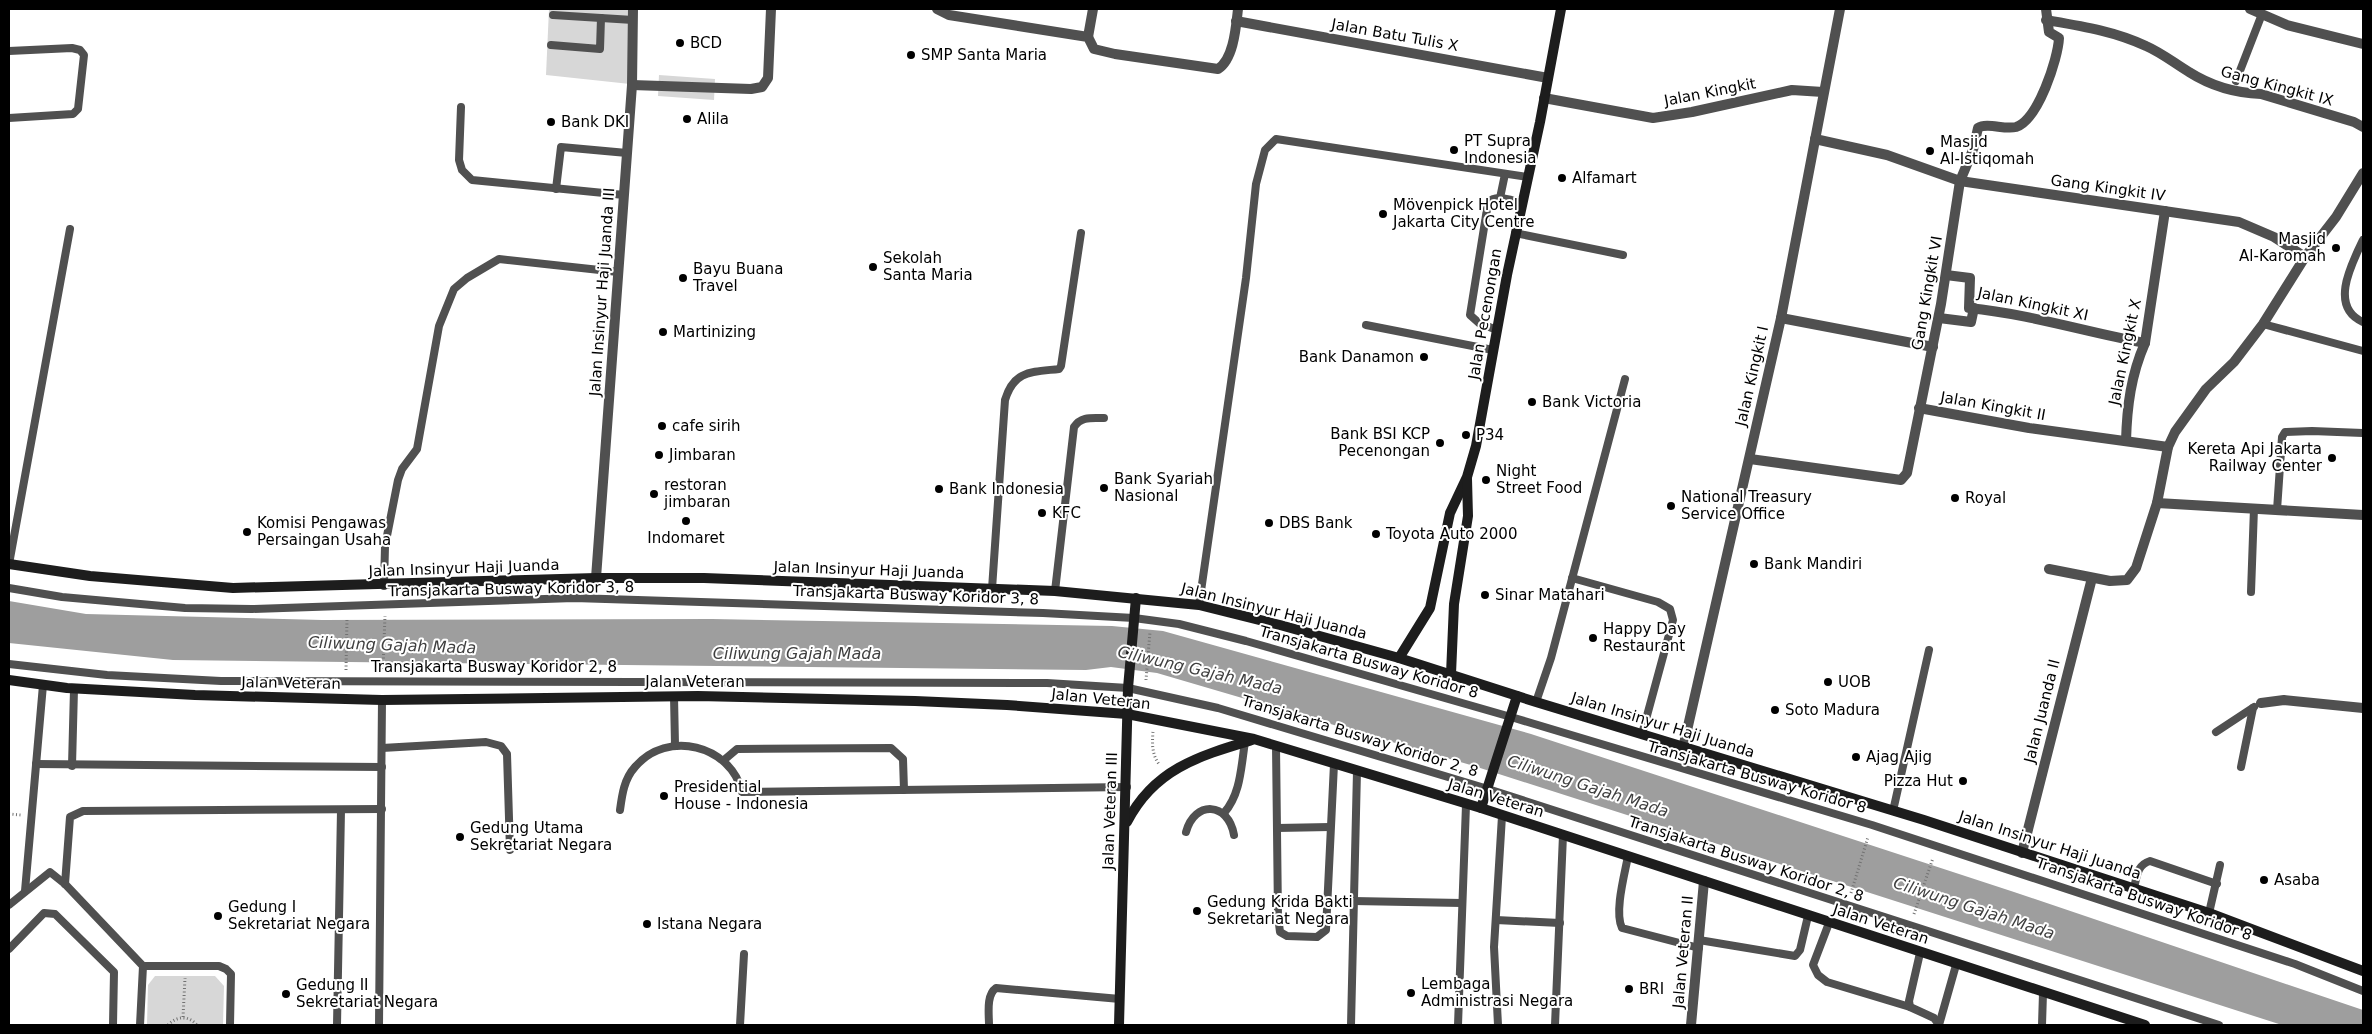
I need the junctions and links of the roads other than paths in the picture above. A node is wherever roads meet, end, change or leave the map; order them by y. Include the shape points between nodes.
1 (771, 9) edge
2 (937, 9) edge
3 (1093, 9) edge
4 (1238, 9) edge
5 (1561, 9) edge
6 (1840, 9) edge
7 (2250, 9) edge
8 (633, 14) edge
9 (2046, 14) edge
10 (2262, 14) junction
11 (553, 15) dead end
12 (601, 18) junction
13 (1236, 21) junction
14 (1088, 37) junction
15 (2363, 44) edge
16 (551, 45) dead end
17 (9, 51) edge
18 (1548, 78) junction
19 (2236, 81) dead end
20 (632, 85) junction
21 (1823, 92) junction
22 (1544, 98) junction
23 (461, 107) dead end
24 (9, 118) edge
25 (2363, 127) edge
26 (1815, 139) junction
27 (627, 153) junction
28 (2363, 173) edge
29 (1505, 174) junction
30 (1528, 178) junction
31 (1960, 181) junction
32 (556, 189) junction
33 (624, 195) junction
34 (1500, 198) junction
35 (1522, 203) junction
36 (2165, 211) junction
37 (70, 229) dead end
38 (1081, 233) dead end
39 (1515, 233) junction
40 (2363, 240) edge
41 (1623, 254) dead end
42 (2304, 257) junction
43 (618, 272) junction
44 (1946, 275) junction
45 (1974, 308) junction
46 (1781, 318) junction
47 (1938, 318) junction
48 (2363, 322) edge
49 (2263, 324) junction
50 (1366, 325) dead end
51 (1497, 330) junction
52 (2145, 342) junction
53 (1933, 347) junction
54 (1493, 350) junction
55 (2363, 351) edge
56 (1625, 379) dead end
57 (1919, 408) junction
58 (1104, 418) dead end
59 (2363, 433) edge
60 (2126, 441) junction
61 (2168, 447) junction
62 (1750, 458) junction
63 (1467, 477) junction
64 (2156, 503) junction
65 (2254, 508) junction
66 (2277, 510) junction
67 (2363, 516) edge
68 (9, 564) edge
69 (2049, 569) dead end
70 (596, 578) junction
71 (1572, 578) junction
72 (2092, 578) junction
73 (384, 586) junction
74 (9, 588) edge
75 (992, 589) junction
76 (1055, 591) junction
77 (2251, 592) dead end
78 (1136, 598) junction
79 (1199, 605) junction
80 (1134, 621) junction
81 (1928, 650) dead end
82 (1399, 658) junction
83 (9, 664) edge
84 (1451, 674) junction
85 (9, 680) edge
86 (1128, 684) junction
87 (43, 685) junction
88 (74, 689) junction
89 (674, 696) junction
90 (1517, 696) junction
91 (382, 700) junction
92 (1536, 702) junction
93 (2257, 705) junction
94 (2363, 708) edge
95 (1127, 714) junction
96 (1510, 720) junction
97 (2216, 732) dead end
98 (1642, 734) junction
99 (1250, 741) junction
100 (675, 745) junction
101 (1276, 746) junction
102 (382, 748) junction
103 (1683, 748) junction
104 (724, 760) junction
105 (36, 764) junction
106 (1334, 764) junction
107 (72, 766) junction
108 (382, 766) junction
109 (2241, 767) dead end
110 (1357, 771) junction
111 (1127, 788) junction
112 (1488, 789) junction
113 (904, 790) junction
114 (1466, 805) junction
115 (1481, 808) junction
116 (382, 809) junction
117 (341, 810) junction
118 (620, 810) dead end
119 (1893, 811) junction
120 (1224, 813) junction
121 (1502, 816) junction
122 (1125, 825) junction
123 (1277, 828) junction
124 (1330, 828) junction
125 (1186, 832) dead end
126 (1234, 835) dead end
127 (1563, 835) junction
128 (510, 850) dead end
129 (2022, 853) junction
130 (1628, 856) junction
131 (2220, 865) dead end
132 (1704, 881) junction
133 (65, 884) junction
134 (2217, 884) junction
135 (2134, 888) junction
136 (25, 891) junction
137 (1354, 900) junction
138 (1462, 903) junction
139 (9, 905) edge
140 (2209, 913) junction
141 (1808, 916) junction
142 (1496, 920) junction
143 (1560, 923) junction
144 (1829, 923) junction
145 (1699, 944) junction
146 (9, 949) edge
147 (1920, 953) junction
148 (744, 954) dead end
149 (1956, 965) junction
150 (143, 966) junction
151 (2363, 970) edge
152 (2363, 991) edge
153 (2043, 993) junction
154 (1120, 998) junction
155 (1910, 1006) junction
156 (112, 1025) edge
157 (140, 1025) edge
158 (230, 1025) edge
159 (337, 1025) edge
160 (379, 1025) edge
161 (740, 1025) edge
162 (989, 1025) edge
163 (1119, 1025) edge
164 (1351, 1025) edge
165 (1458, 1025) edge
166 (1498, 1025) edge
167 (1555, 1025) edge
168 (1692, 1025) edge
169 (1939, 1025) edge
170 (2042, 1025) edge
171 (2145, 1025) edge
172 (2219, 1025) edge

1 - 20 street via 768,78 762,87
2 - 14 street via 949,15
3 - 14 street
4 - 13 street
5 - 18 main road, Jalan Pecenongan
6 - 21 street, Jalan Kingkit I
7 - 10 street
8 - 12 lane
8 - 20 street, Jalan Insinyur Haji Juanda III
9 - 25 street, Gang Kingkit IX via 2106,30 2167,56 2211,84 2261,94
9 - 31 street, Gang Kingkit VI via 2049,32 2058,38 2044,92 2018,126 1978,128
10 - 15 street via 2302,30
10 - 19 lane
11 - 12 lane
12 - 16 lane via 600,49
13 - 14 street via 1230,54 1225,65 1218,69 1094,49
13 - 18 street, Jalan Batu Tulis X
17 - 24 lane via 72,48 84,55 78,109 73,114
18 - 22 main road, Jalan Pecenongan
20 - 27 street, Jalan Insinyur Haji Juanda III
21 - 22 street, Jalan Kingkit via 1792,90 1654,118
21 - 26 street, Jalan Kingkit I
22 - 30 main road, Jalan Pecenongan
23 - 32 lane via 459,160 462,170 472,180
26 - 31 street, Gang Kingkit IV via 1887,156
26 - 46 street, Jalan Kingkit I
27 - 32 lane via 561,147
27 - 33 street, Jalan Insinyur Haji Juanda III
28 - 42 street via 2336,217
29 - 30 lane
29 - 34 lane
29 - 79 lane via 1276,139 1264,150 1256,184 1246,278
30 - 35 main road, Jalan Pecenongan
31 - 36 street, Gang Kingkit IV
31 - 44 street, Gang Kingkit VI
32 - 33 lane
33 - 43 street, Jalan Insinyur Haji Juanda III
34 - 35 lane
34 - 51 lane via 1492,198 1488,203 1470,315 1479,323
35 - 39 main road, Jalan Pecenongan
36 - 42 street, Gang Kingkit IV via 2238,222 2274,237
36 - 52 street, Jalan Kingkit X
37 - 68 lane
38 - 75 lane via 1061,366 1018,377 1009,386
39 - 41 lane
39 - 51 main road, Jalan Pecenongan
40 - 48 lane via 2347,272 2345,304 2354,318
42 - 49 street
43 - 70 street, Jalan Insinyur Haji Juanda III
43 - 73 lane via 500,259 454,289 439,326 417,449 398,480 385,546
44 - 45 street, Jalan Kingkit XI via 1970,278 1968,307
44 - 47 street, Gang Kingkit VI
45 - 47 street via 1971,322
45 - 52 street, Jalan Kingkit XI via 2020,314
46 - 53 street
46 - 62 street, Jalan Kingkit I
47 - 53 street, Gang Kingkit VI
49 - 55 lane
49 - 61 street via 2234,362 2188,412
50 - 54 lane
51 - 54 main road, Jalan Pecenongan
52 - 60 street, Jalan Kingkit X via 2128,398
53 - 57 street, Gang Kingkit VI
54 - 63 main road, Jalan Pecenongan via 1476,446
56 - 71 lane
57 - 60 street, Jalan Kingkit II
57 - 62 street, Jalan Kingkit II via 1907,473 1901,480
58 - 76 lane via 1084,418 1074,427
59 - 66 lane via 2285,432
60 - 61 street, Jalan Kingkit II
61 - 64 street
62 - 103 street, Jalan Kingkit I
63 - 82 main road, Jalan Pecenongan via 1450,513 1430,608
63 - 84 main road, Jalan Pecenongan via 1468,516 1454,604
64 - 65 street
64 - 72 street via 2136,568 2127,580
65 - 66 street
65 - 77 lane
66 - 67 street
68 - 73 main road, Jalan Insinyur Haji Juanda via 90,576 233,588
69 - 72 street
70 - 73 main road, Jalan Insinyur Haji Juanda
70 - 75 main road, Jalan Insinyur Haji Juanda via 704,578
71 - 92 lane
71 - 98 lane via 1658,602 1670,609 1673,620
72 - 129 street, Jalan Juanda II
74 - 80 lane, Transjakarta Busway Koridor 3, 8 via 62,597 185,608 252,609 574,598
75 - 76 main road, Jalan Insinyur Haji Juanda
76 - 78 main road, Jalan Insinyur Haji Juanda
78 - 79 main road, Jalan Insinyur Haji Juanda
78 - 80 main road, Jalan Veteran III
79 - 82 main road, Jalan Insinyur Haji Juanda
80 - 86 main road, Jalan Veteran III
80 - 96 lane, Transjakarta Busway Koridor 8 via 1191,626
81 - 119 lane
82 - 84 main road, Jalan Insinyur Haji Juanda
83 - 86 lane, Transjakarta Busway Koridor 2, 8 via 221,681
84 - 90 main road, Jalan Insinyur Haji Juanda
85 - 87 main road, Jalan Veteran
86 - 95 main road, Jalan Veteran III
86 - 112 lane, Transjakarta Busway Koridor 2, 8
87 - 88 main road, Jalan Veteran
87 - 105 lane
88 - 91 main road, Jalan Veteran
88 - 107 lane
89 - 91 main road, Jalan Veteran
89 - 95 main road, Jalan Veteran via 915,700
89 - 100 lane
90 - 92 main road, Jalan Insinyur Haji Juanda
90 - 96 main road
91 - 102 lane
92 - 98 main road, Jalan Insinyur Haji Juanda
93 - 94 street via 2275,700
93 - 97 lane
93 - 109 lane
95 - 99 main road, Jalan Veteran
95 - 111 main road, Jalan Veteran III
96 - 112 main road
96 - 152 lane, Transjakarta Busway Koridor 8 via 1960,852 2295,964
98 - 103 main road, Jalan Insinyur Haji Juanda
99 - 101 main road, Jalan Veteran
99 - 120 lane via 1233,803
99 - 122 main road via 1200,756 1166,774 1142,798
100 - 104 lane via 701,747
100 - 118 lane via 652,752 634,767 623,787
101 - 106 main road, Jalan Veteran
101 - 123 lane
102 - 108 lane
102 - 128 lane via 486,742 501,746 507,754
103 - 119 main road, Jalan Insinyur Haji Juanda
104 - 113 lane via 740,781 742,792
104 - 113 lane via 737,749 891,748 903,759
105 - 107 lane
105 - 136 lane
106 - 110 main road, Jalan Veteran
106 - 124 lane
107 - 108 lane
108 - 116 lane
110 - 114 main road, Jalan Veteran
110 - 137 lane
111 - 113 lane
111 - 122 main road, Jalan Veteran III
112 - 115 main road
112 - 172 lane, Transjakarta Busway Koridor 2, 8
114 - 115 main road, Jalan Veteran
114 - 138 lane
115 - 121 main road, Jalan Veteran
116 - 117 lane
116 - 160 lane
117 - 133 lane via 83,811 70,817
117 - 159 lane
119 - 129 main road, Jalan Insinyur Haji Juanda
120 - 125 lane via 1212,809 1199,811 1190,820
120 - 126 lane via 1232,823
121 - 127 main road, Jalan Veteran
121 - 142 lane
122 - 154 main road, Jalan Veteran III
123 - 124 lane
123 - 124 lane via 1280,932 1304,938 1317,937 1326,930
127 - 130 main road, Jalan Veteran
127 - 143 lane
129 - 135 main road, Jalan Insinyur Haji Juanda
130 - 132 main road, Jalan Veteran
130 - 145 lane via 1620,910 1622,928
131 - 134 lane
132 - 141 main road, Jalan Veteran
132 - 145 street, Jalan Veteran II
133 - 136 lane via 50,872
133 - 150 lane
134 - 135 lane via 2150,861 2139,868
134 - 140 lane
135 - 140 main road, Jalan Insinyur Haji Juanda
136 - 139 lane
137 - 138 lane
137 - 164 lane
138 - 165 lane
140 - 151 main road, Jalan Insinyur Haji Juanda
141 - 144 main road, Jalan Veteran
141 - 145 lane via 1796,956
142 - 143 lane
142 - 166 lane via 1494,948
143 - 167 lane
144 - 147 main road, Jalan Veteran
144 - 155 lane via 1814,965 1818,975 1827,982
145 - 168 street, Jalan Veteran II
146 - 156 lane via 44,913 55,914 114,972
147 - 149 main road, Jalan Veteran
147 - 155 lane via 1908,1001
148 - 161 lane
149 - 153 main road, Jalan Veteran
149 - 169 lane
150 - 157 lane
150 - 158 lane via 219,966 226,969 231,974
153 - 170 lane
153 - 171 main road, Jalan Veteran
154 - 162 lane via 996,988 990,996
154 - 163 main road, Jalan Veteran III
155 - 169 lane via 1934,1018

